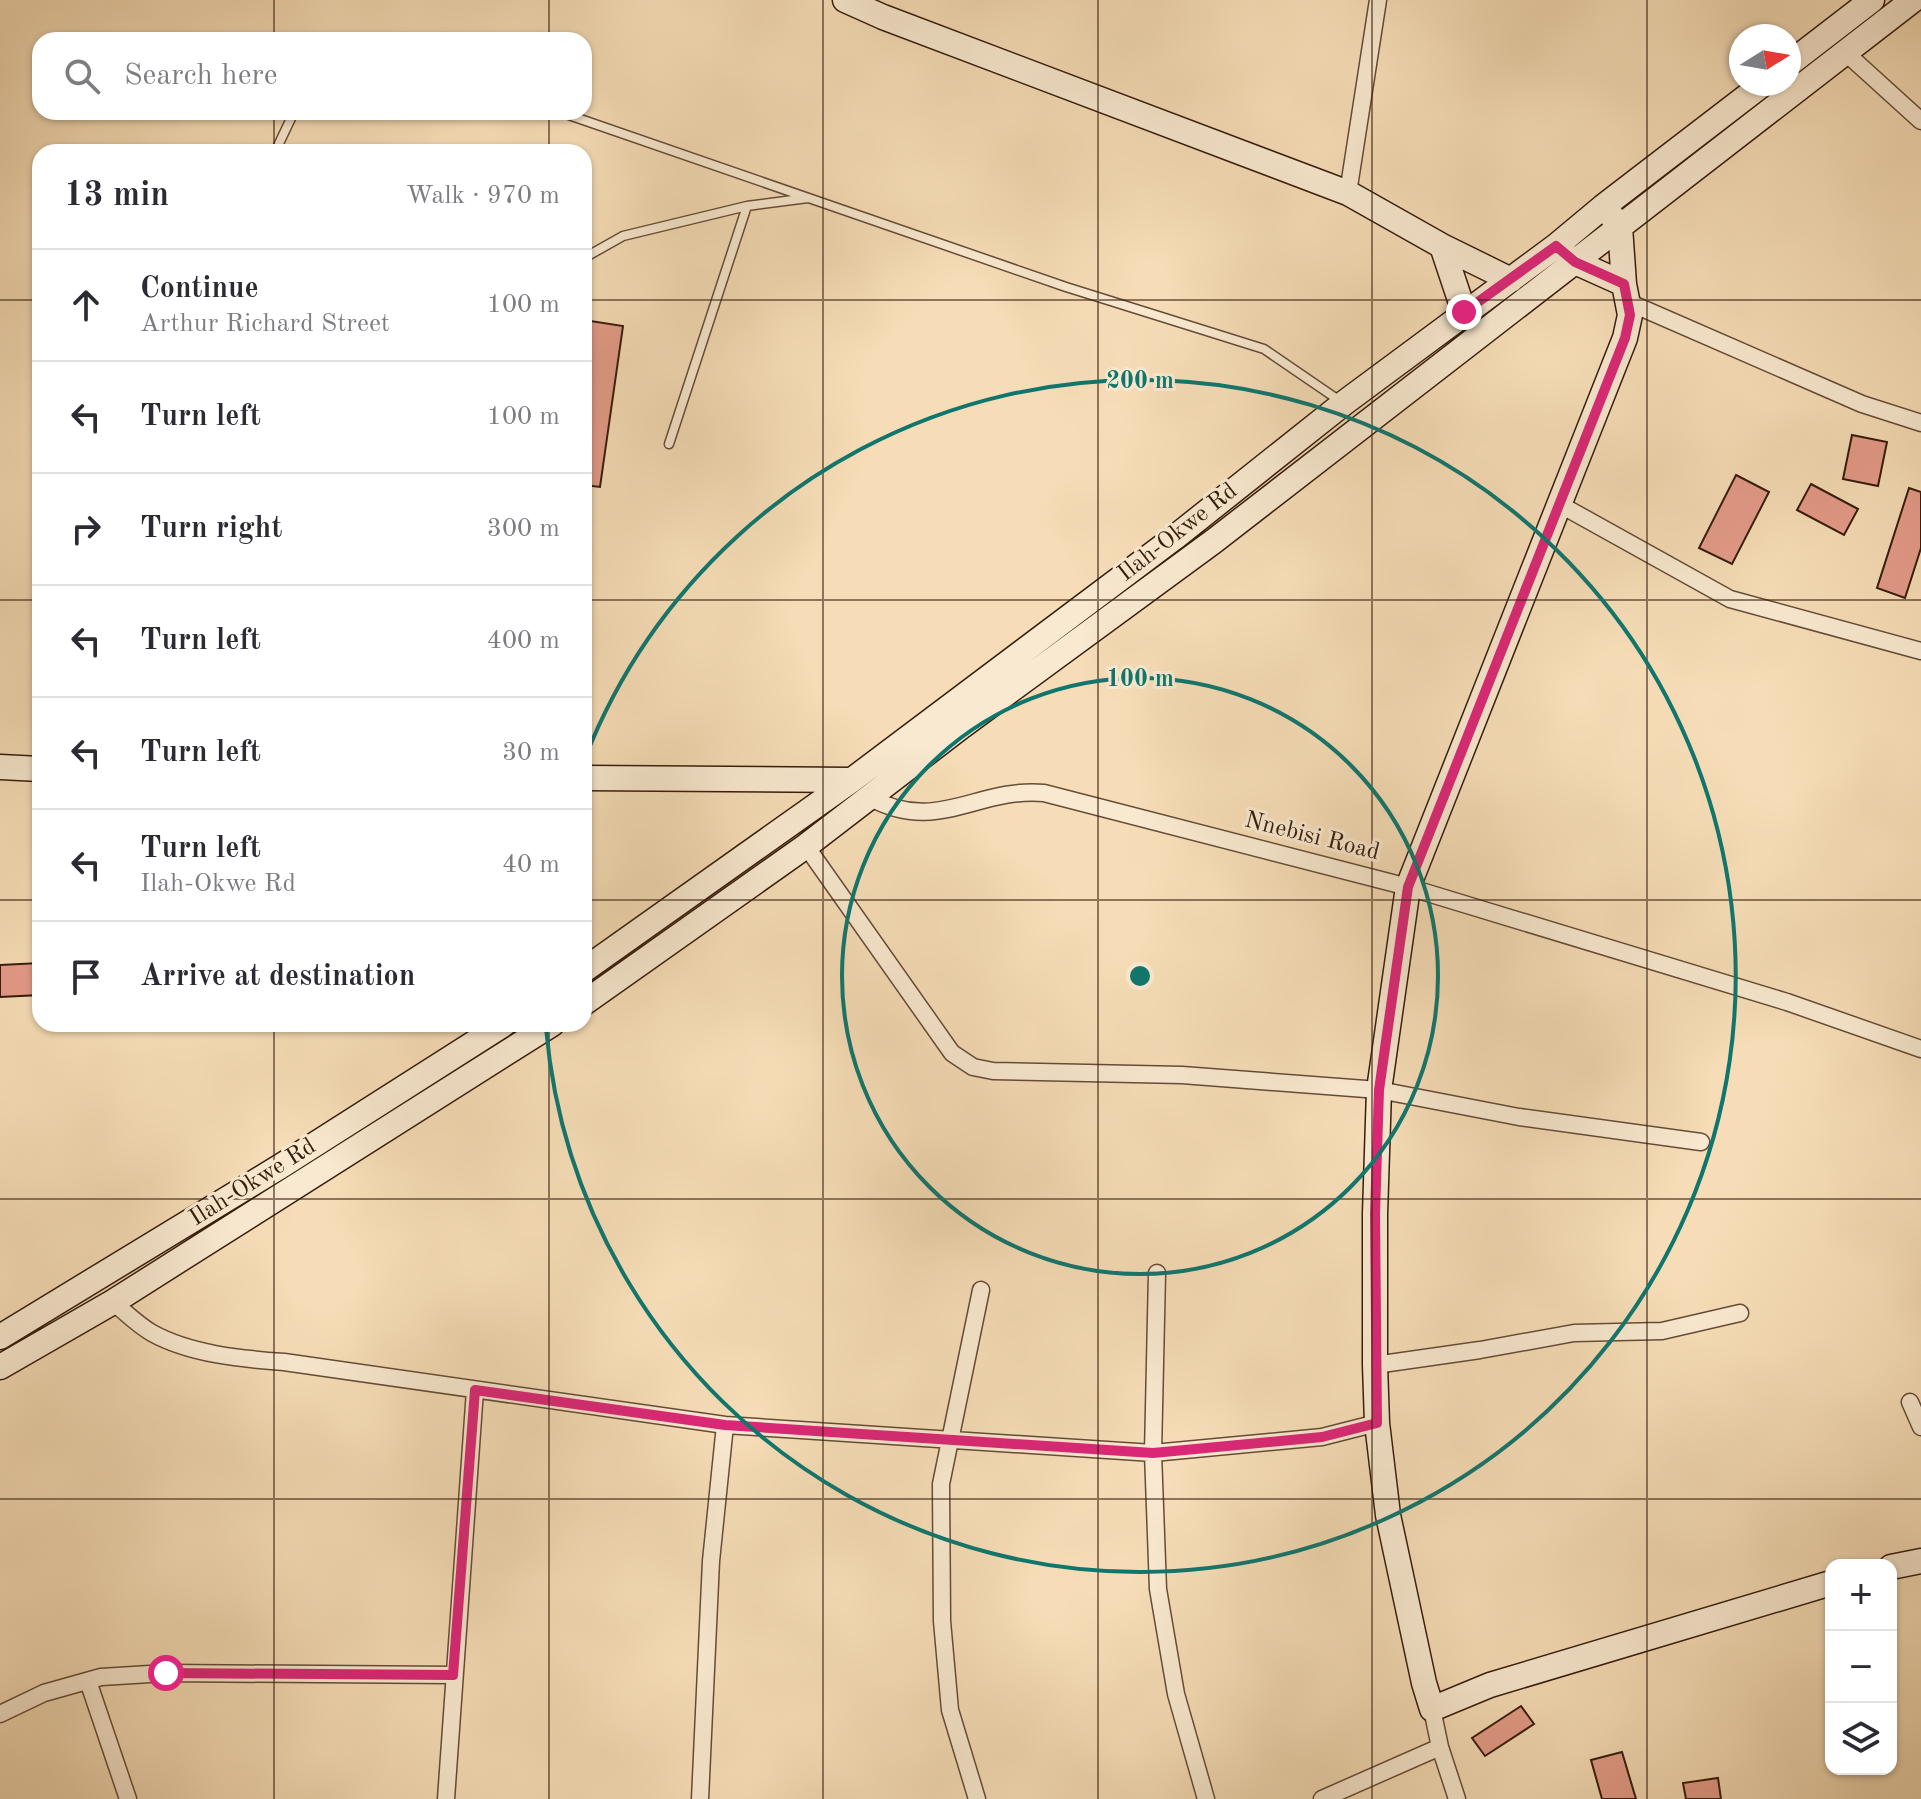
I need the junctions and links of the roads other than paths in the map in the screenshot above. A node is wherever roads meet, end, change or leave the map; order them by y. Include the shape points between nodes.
1 (845, 0) edge
2 (1378, 0) edge
3 (1872, 0) edge
4 (1913, 0) edge
5 (1846, 53) junction
6 (1801, 55) edge
7 (1747, 96) edge
8 (290, 120) edge
9 (584, 120) edge
10 (1921, 121) edge
11 (279, 144) edge
12 (1348, 193) junction
13 (812, 197) junction
14 (747, 206) junction
15 (1604, 206) junction
16 (1620, 227) junction
17 (1442, 246) junction
18 (1556, 246) junction
19 (592, 253) edge
20 (1575, 262) junction
21 (1511, 280) junction
22 (1626, 293) junction
23 (1464, 312) junction
24 (1344, 403) junction
25 (1921, 423) edge
26 (669, 444) dead end
27 (1559, 504) junction
28 (1921, 651) edge
29 (0, 767) edge
30 (32, 769) edge
31 (592, 778) edge
32 (860, 788) junction
33 (806, 846) junction
34 (1408, 887) junction
35 (592, 965) edge
36 (592, 997) edge
37 (491, 1032) edge
38 (539, 1032) edge
39 (1921, 1049) edge
40 (1379, 1090) junction
41 (1701, 1142) dead end
42 (1157, 1273) dead end
43 (981, 1290) dead end
44 (113, 1302) junction
45 (1740, 1313) dead end
46 (0, 1337) edge
47 (1375, 1365) junction
48 (0, 1367) edge
49 (475, 1390) junction
50 (1910, 1402) dead end
51 (1377, 1423) junction
52 (725, 1425) junction
53 (1921, 1427) edge
54 (949, 1442) junction
55 (1153, 1453) junction
56 (1921, 1561) edge
57 (1897, 1566) edge
58 (1825, 1585) edge
59 (453, 1675) junction
60 (88, 1681) junction
61 (1432, 1709) junction
62 (0, 1714) edge
63 (1440, 1747) junction
64 (128, 1799) edge
65 (446, 1799) edge
66 (700, 1799) edge
67 (977, 1799) edge
68 (1206, 1799) edge
69 (1322, 1799) edge
70 (1457, 1799) edge

1 - 12 main road
2 - 12 street
3 - 6 main road
4 - 5 main road
5 - 10 street
5 - 16 main road
7 - 15 main road, Ilah-Okwe Rd
8 - 11 lane
9 - 13 lane
12 - 17 main road
13 - 14 lane
13 - 24 lane via 1066,287 1264,349
14 - 19 lane via 623,236
14 - 26 lane
15 - 16 main road
15 - 18 main road, Ilah-Okwe Rd
16 - 20 main road
16 - 22 main road
17 - 21 main road
17 - 23 main road
18 - 20 main road
18 - 21 main road, Ilah-Okwe Rd
20 - 22 main road
20 - 32 main road via 1214,541
21 - 23 main road, Ilah-Okwe Rd
22 - 25 street via 1862,404
22 - 27 main road via 1630,315 1625,338
23 - 24 main road, Ilah-Okwe Rd
24 - 32 main road, Ilah-Okwe Rd
27 - 28 street via 1730,599
27 - 34 main road
29 - 30 main road
31 - 32 main road
32 - 33 main road
32 - 34 street, Nnebisi Road via 886,807 925,813 1044,793
32 - 35 main road, Ilah-Okwe Rd
33 - 36 main road
33 - 40 street via 952,1053 973,1067
34 - 39 street, Nnebisi Road via 1787,1002
34 - 40 main road
37 - 46 main road, Ilah-Okwe Rd
38 - 44 main road
40 - 41 street via 1519,1117
40 - 47 main road
42 - 55 street
43 - 54 street
44 - 48 main road
44 - 49 street via 151,1333 201,1350
45 - 47 street via 1662,1331 1574,1333
47 - 51 main road
49 - 52 street
49 - 59 street
50 - 53 street
51 - 55 street via 1322,1437
51 - 61 main road via 1388,1515
52 - 54 street
52 - 66 street via 711,1561
54 - 55 street
54 - 67 street via 941,1484 942,1621 950,1710
55 - 68 street via 1158,1589 1176,1694
56 - 57 main road
58 - 61 main road via 1490,1685
59 - 60 street via 166,1673
59 - 65 street
60 - 62 street via 44,1693
60 - 64 street
61 - 63 street
63 - 69 street
63 - 70 street

